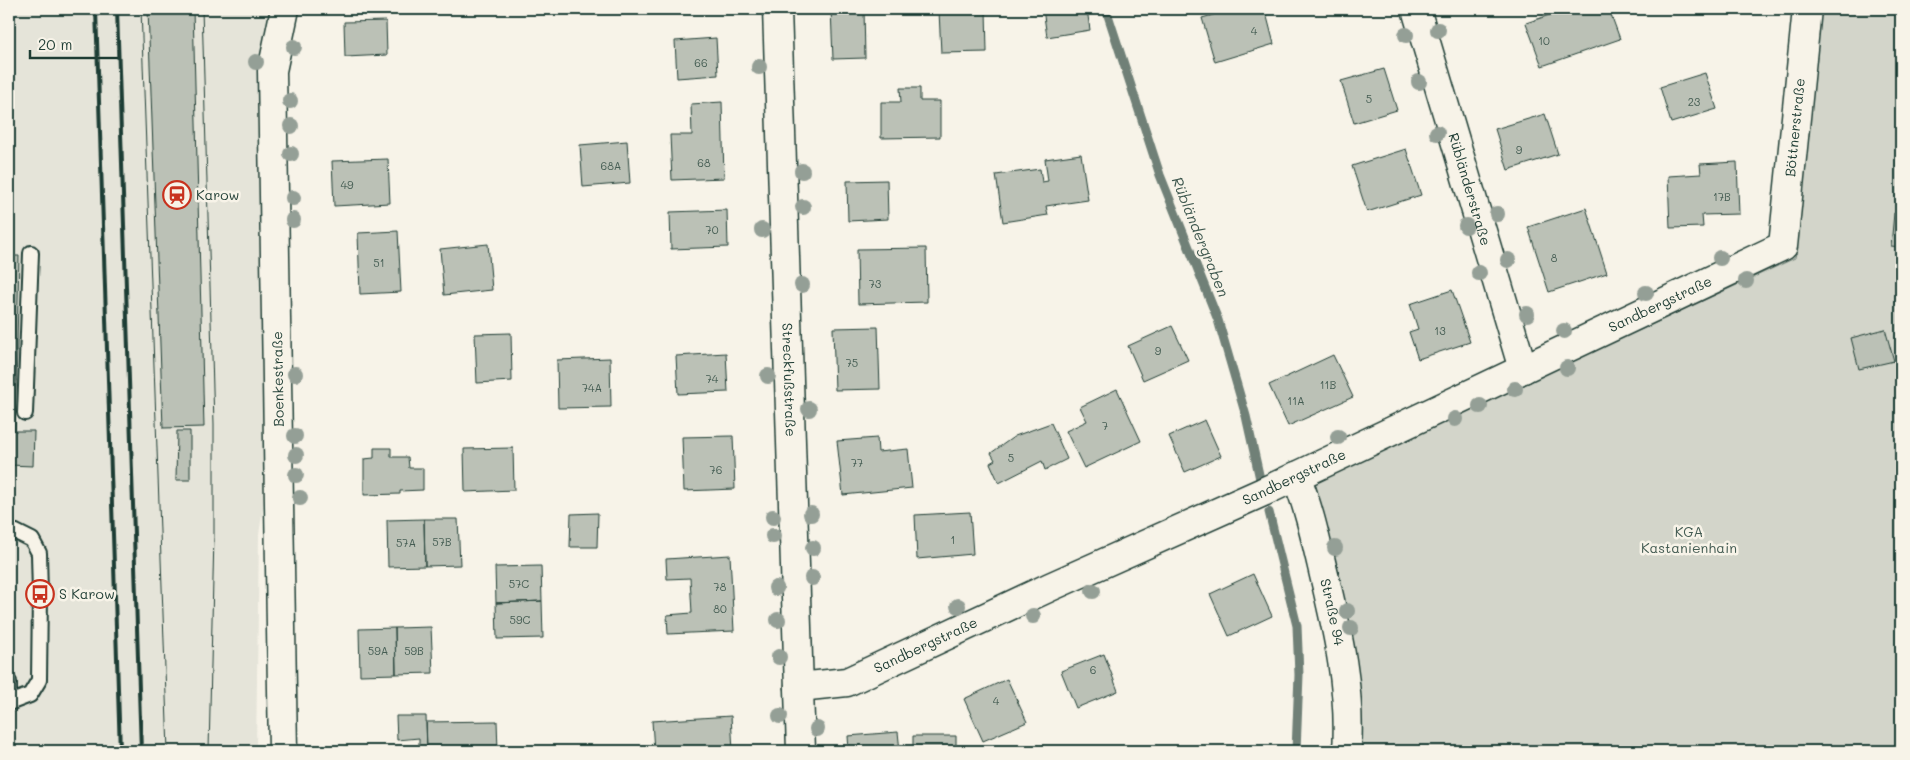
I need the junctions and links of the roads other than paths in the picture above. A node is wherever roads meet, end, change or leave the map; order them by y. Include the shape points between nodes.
1 (285, 9) edge
2 (777, 9) edge
3 (1416, 9) edge
4 (1807, 9) edge
5 (1783, 246) joint
6 (31, 253) dead end
7 (1523, 369) junction
8 (25, 413) dead end
9 (1296, 476) junction
10 (9, 532) edge
11 (9, 682) edge
12 (798, 687) junction
13 (9, 703) edge
14 (283, 751) edge
15 (801, 751) edge
16 (1347, 751) edge

1 - 14 street, Boenkestraße via 272,71
2 - 12 street, Streckfußstraße
3 - 7 street, Rübländerstraße
4 - 5 street, Böttnerstraße
5 - 7 street, Sandbergstraße
6 - 8 lane
7 - 9 street, Sandbergstraße
9 - 12 street, Sandbergstraße via 847,682
9 - 16 street, Straße 94 via 1310,513 1334,614 1346,681
10 - 13 lane via 32,540 39,553 40,594 39,680 30,695
11 - 13 lane
12 - 15 street, Streckfußstraße

